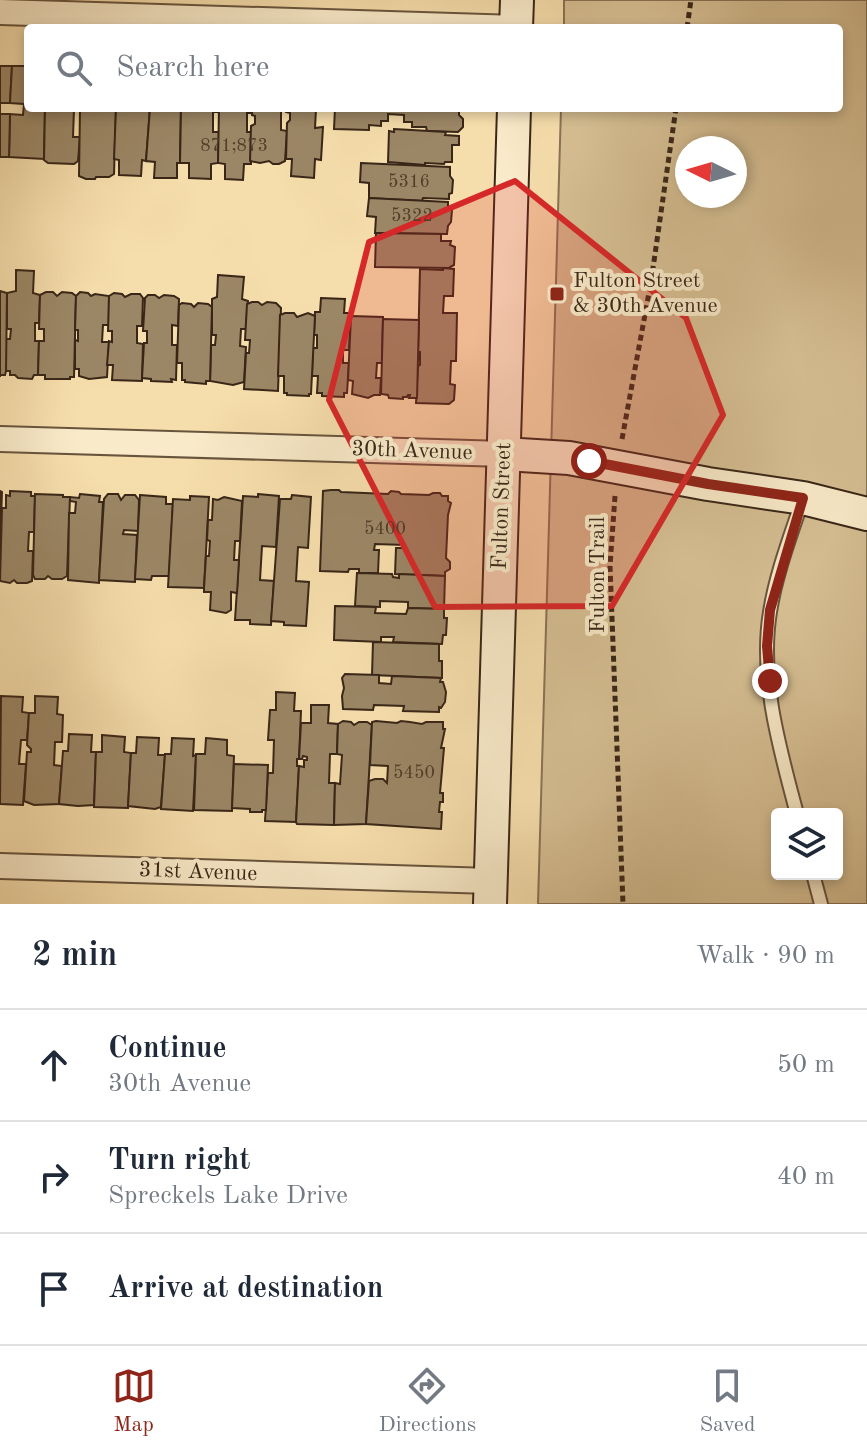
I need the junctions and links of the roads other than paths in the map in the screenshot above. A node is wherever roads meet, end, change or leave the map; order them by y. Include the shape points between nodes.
1 (517, 0) edge
2 (0, 12) edge
3 (387, 24) edge
4 (516, 24) edge
5 (514, 112) edge
6 (0, 439) edge
7 (504, 454) junction
8 (803, 498) junction
9 (867, 514) edge
10 (796, 808) edge
11 (0, 866) edge
12 (815, 880) edge
13 (491, 892) edge
14 (821, 904) edge

1 - 4 main road
2 - 3 street
5 - 7 main road, Fulton Street
6 - 7 street, 30th Avenue
7 - 8 main road, 30th Avenue via 569,458
7 - 13 main road, Fulton Street
8 - 9 main road, 30th Avenue
8 - 10 lane via 770,610 767,646 775,718
11 - 13 street, 31st Avenue
12 - 14 lane

